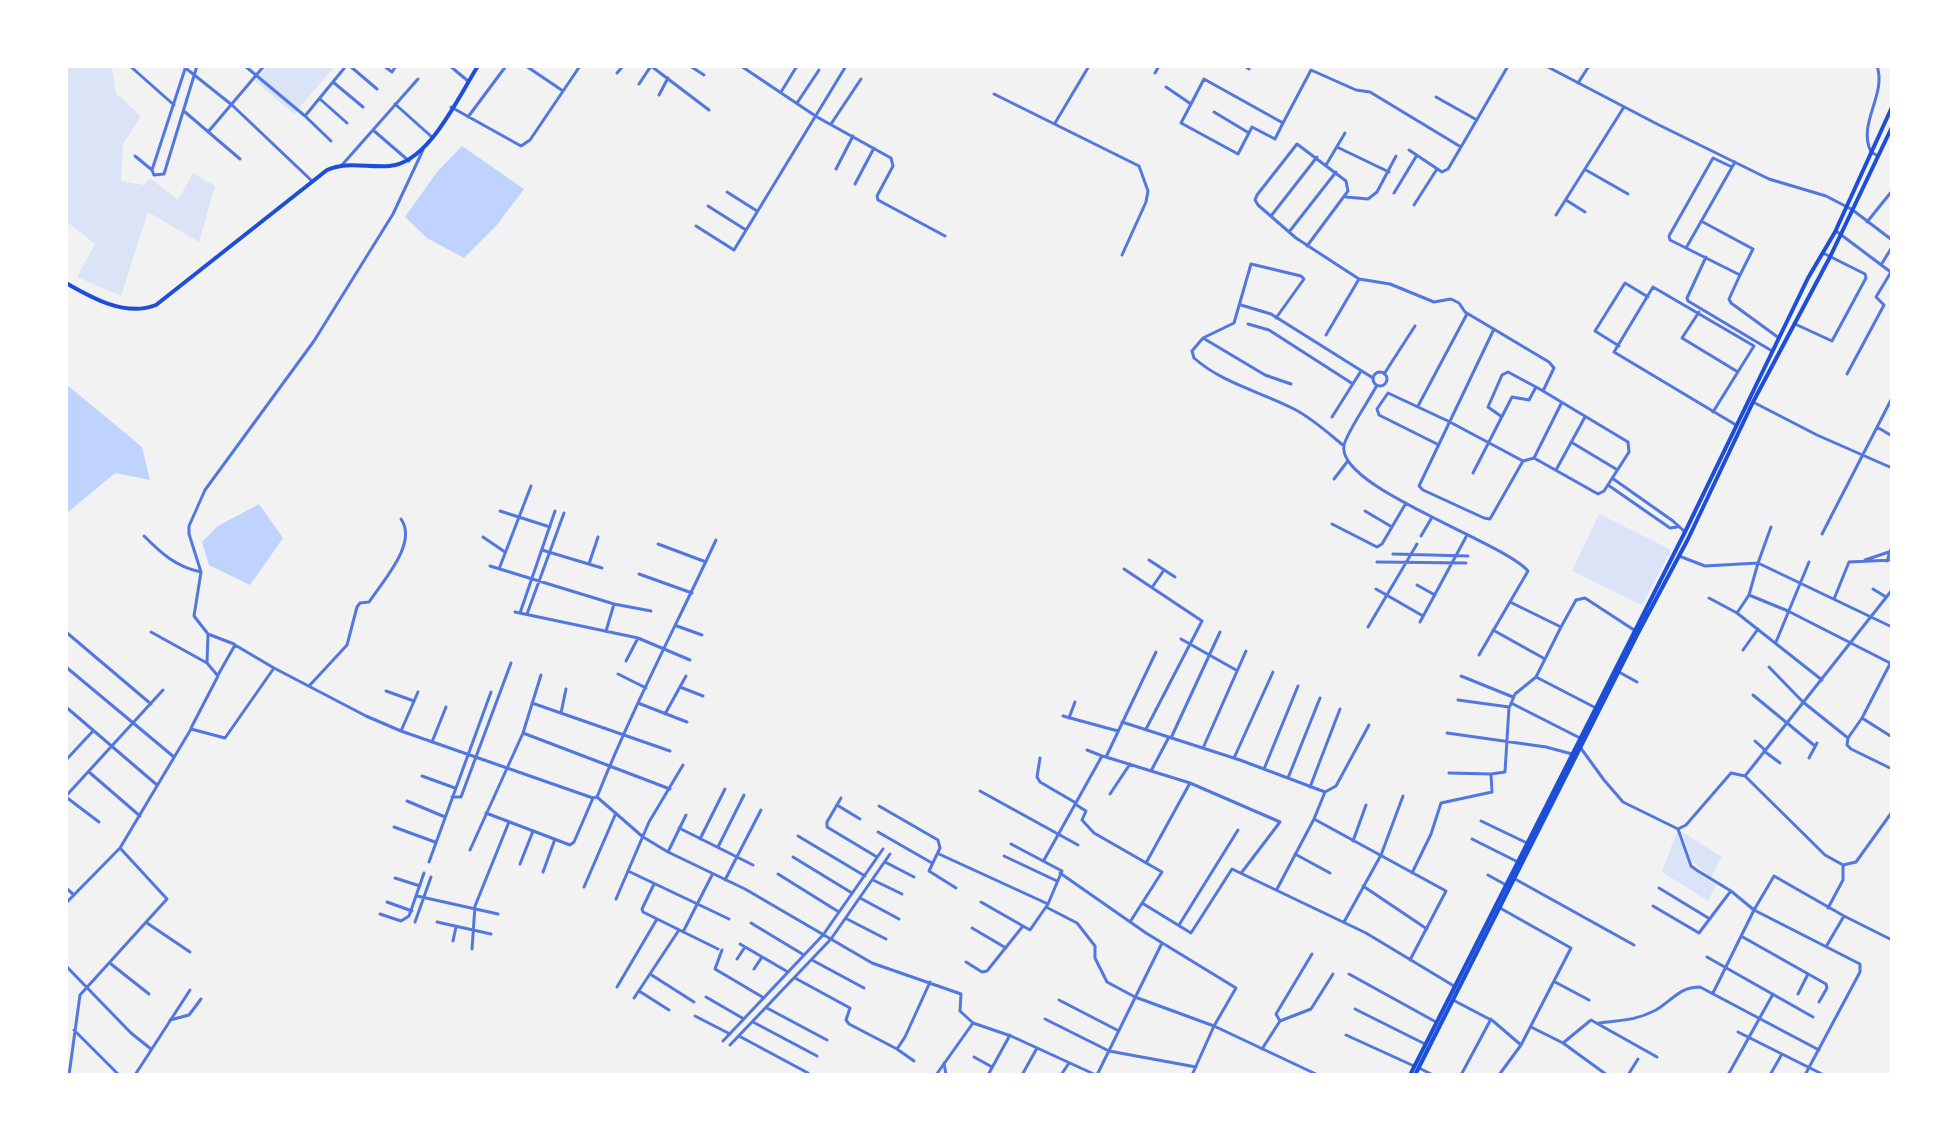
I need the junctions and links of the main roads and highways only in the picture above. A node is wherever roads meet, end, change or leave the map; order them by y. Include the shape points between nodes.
1 (478, 66) edge
2 (1892, 107) edge
3 (1892, 127) edge
4 (1850, 208) junction
5 (1838, 232) junction
6 (66, 283) edge
7 (1579, 746) junction
8 (1457, 987) junction
9 (1416, 1067) junction
10 (1413, 1075) edge

1 - 6 main road via 433,138 409,161 327,170 156,305 114,306
2 - 4 main road
3 - 4 main road
4 - 5 main road
5 - 7 main road via 1830,257
5 - 7 main road via 1772,351
7 - 8 main road
7 - 8 main road
8 - 9 main road
8 - 9 main road
9 - 10 main road

